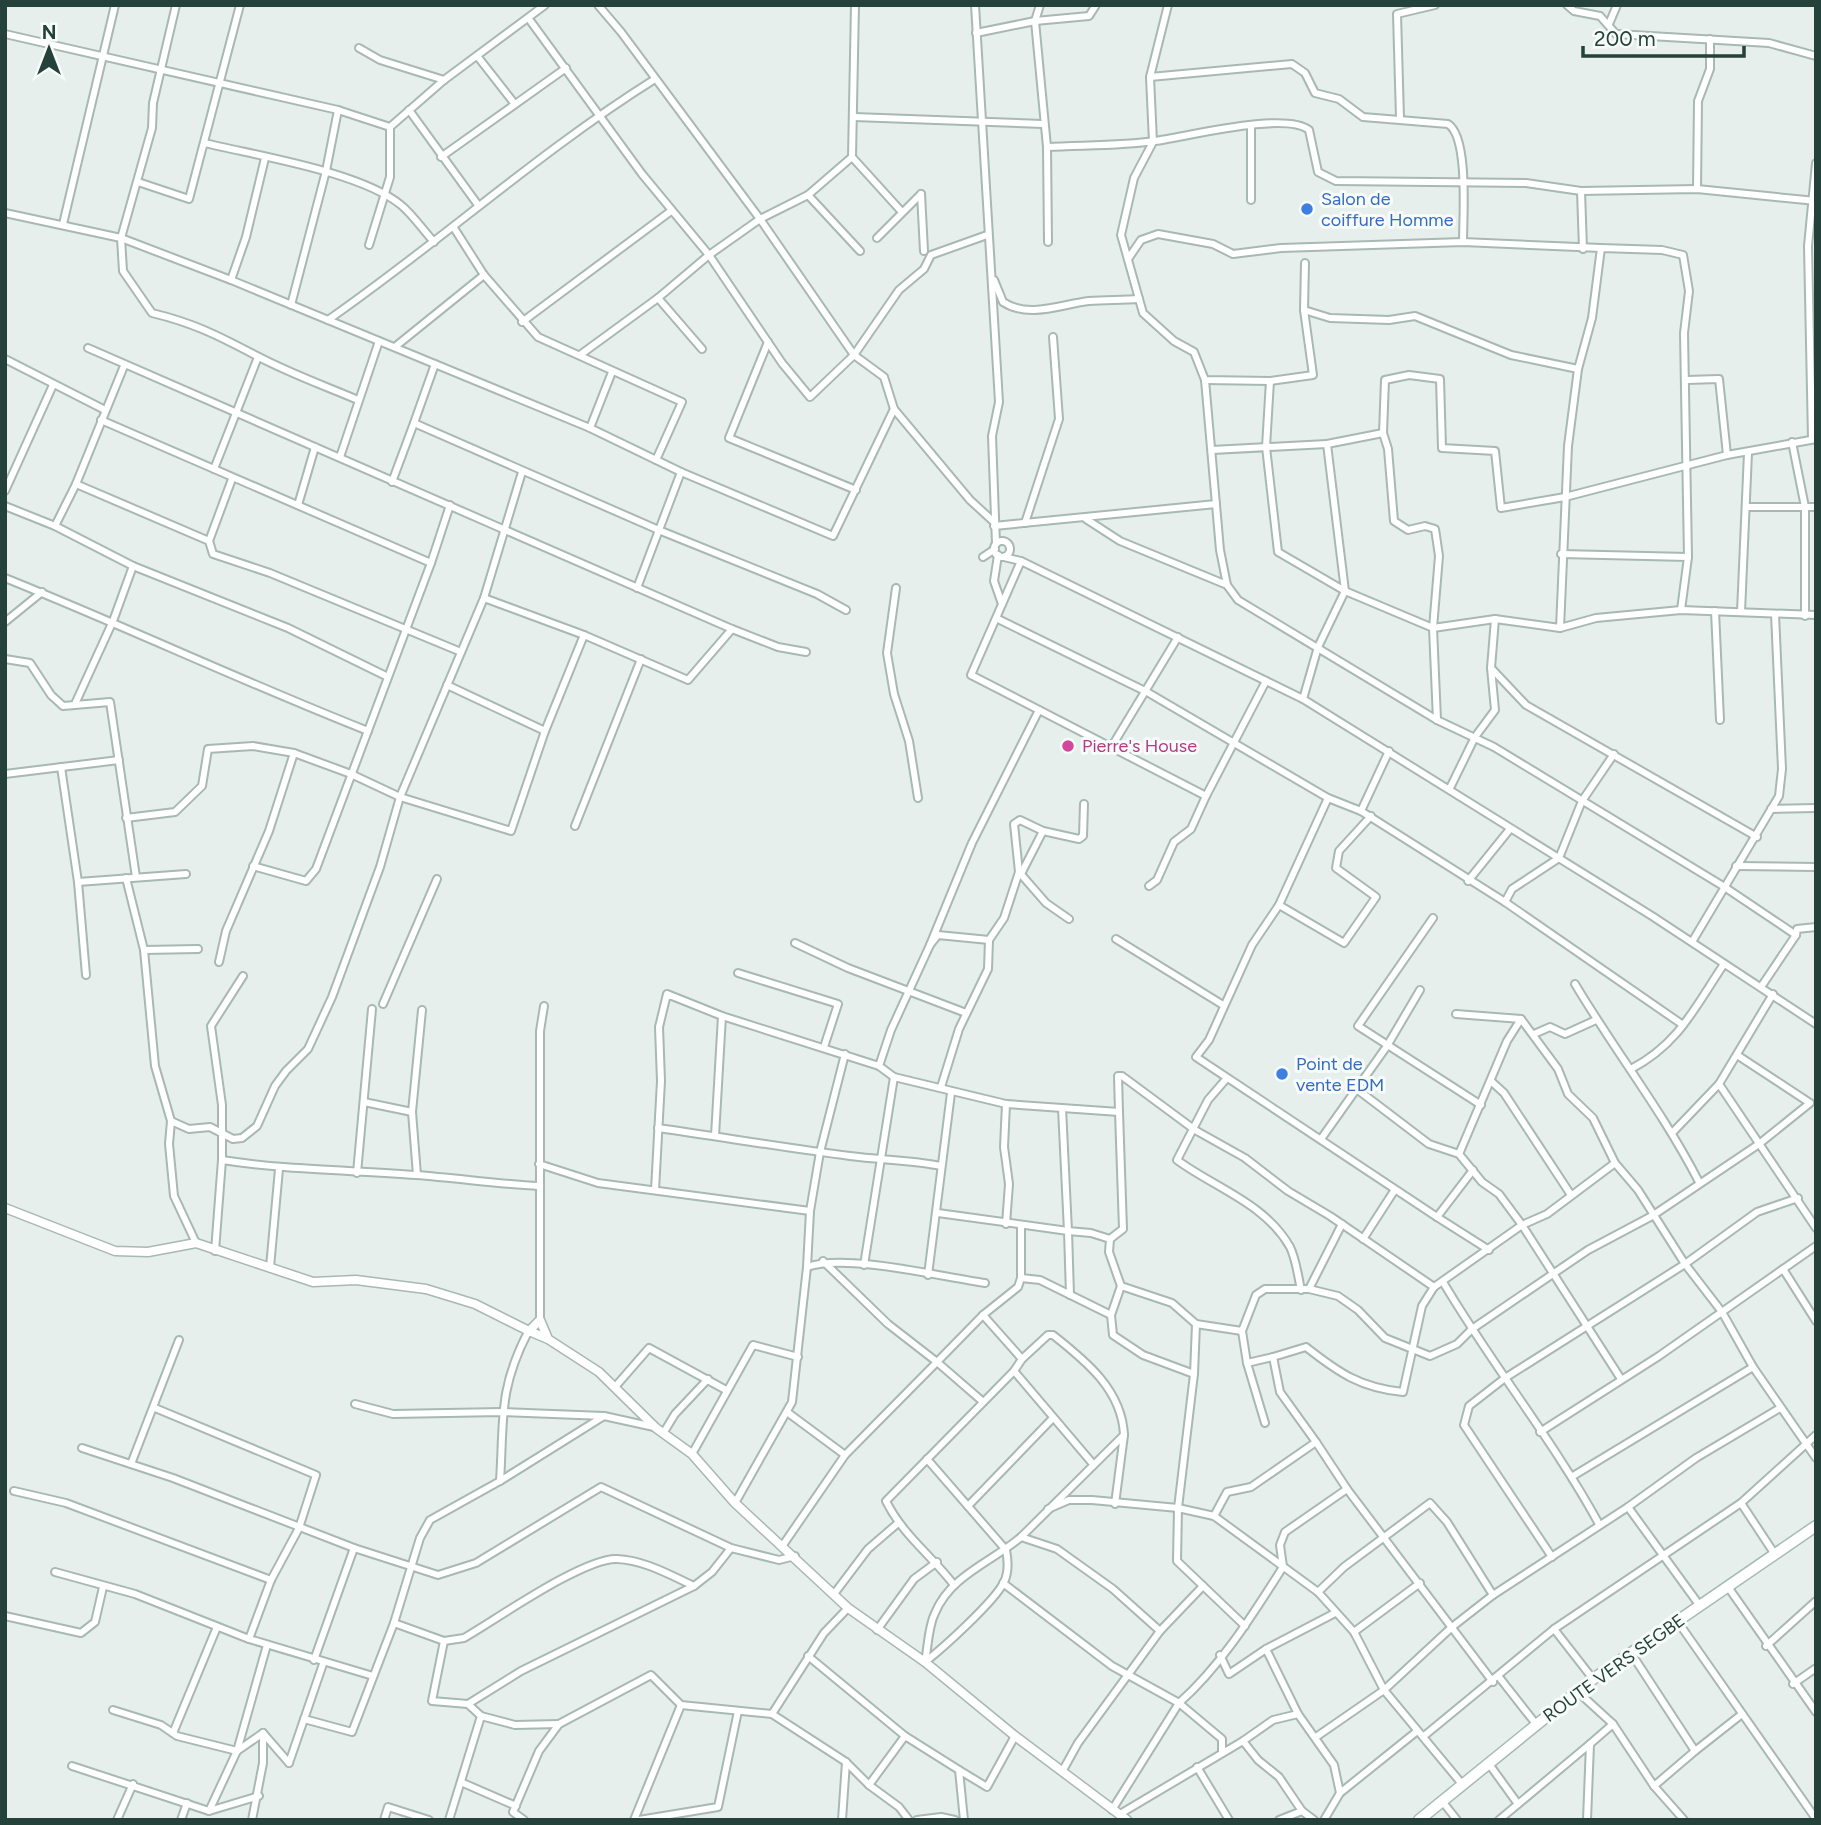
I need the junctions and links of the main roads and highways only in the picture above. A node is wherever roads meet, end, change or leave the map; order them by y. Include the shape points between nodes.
1 (1816, 1526) edge
2 (1419, 1820) edge

1 - 2 main road, ROUTE VERS SEGBE via 1592,1679

